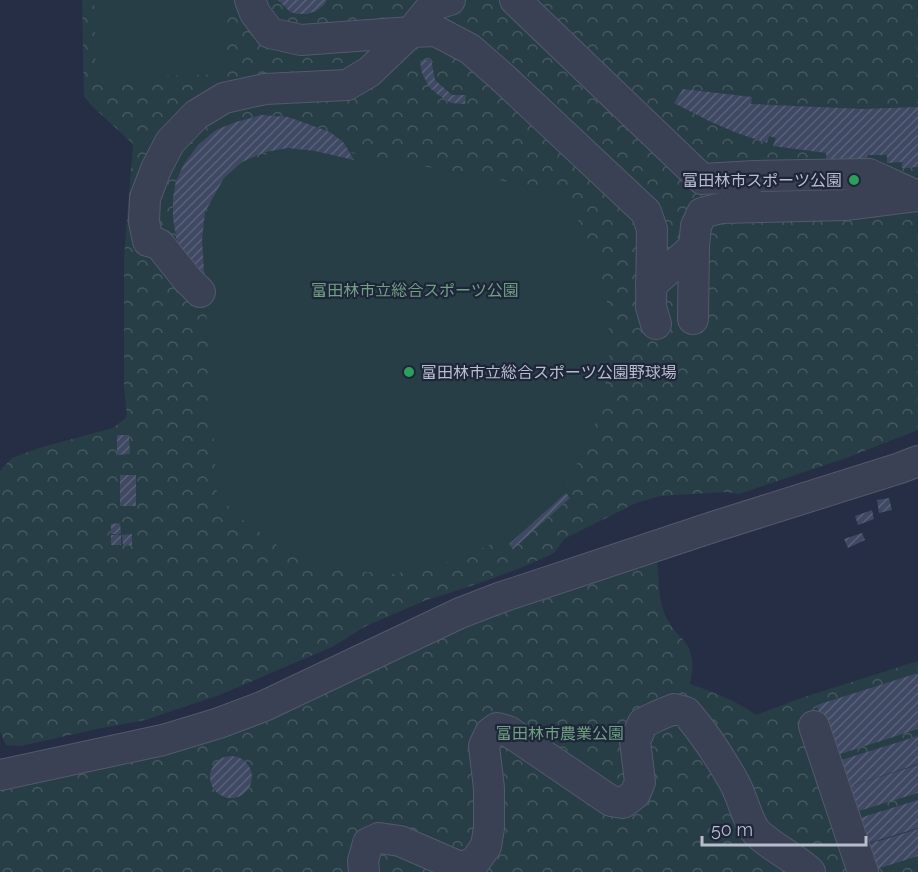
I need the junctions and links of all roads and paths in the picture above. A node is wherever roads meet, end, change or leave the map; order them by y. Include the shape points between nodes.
1 (250, 0) edge
2 (450, 0) edge
3 (515, 0) edge
4 (411, 32) junction
5 (755, 176) junction
6 (917, 196) edge
7 (724, 208) junction
8 (694, 247) junction
9 (651, 285) junction
10 (200, 292) dead end
11 (693, 319) dead end
12 (656, 324) dead end
13 (918, 460) edge
14 (814, 726) dead end
15 (0, 775) edge
16 (364, 872) edge
17 (810, 872) edge
18 (863, 872) edge

1 - 4 street via 270,33 301,40
2 - 4 street via 433,5
3 - 5 street via 702,179
4 - 9 street via 436,31 470,49 646,212 652,229
4 - 10 street via 369,72 347,85 265,89 224,98 196,115 170,142 145,198 144,222 148,241 159,244
5 - 6 street via 869,174
5 - 7 street
6 - 7 street via 845,205
7 - 8 street via 702,213
8 - 9 street
8 - 11 street
9 - 12 street
13 - 15 street via 499,598 219,723 163,740
14 - 18 street
16 - 17 street via 368,843 379,838 400,841 460,867 474,863 486,846 489,828 484,746 497,728 508,731 611,801 623,803 635,794 640,782 635,741 643,723 674,709 686,712 699,727 734,783 755,830

